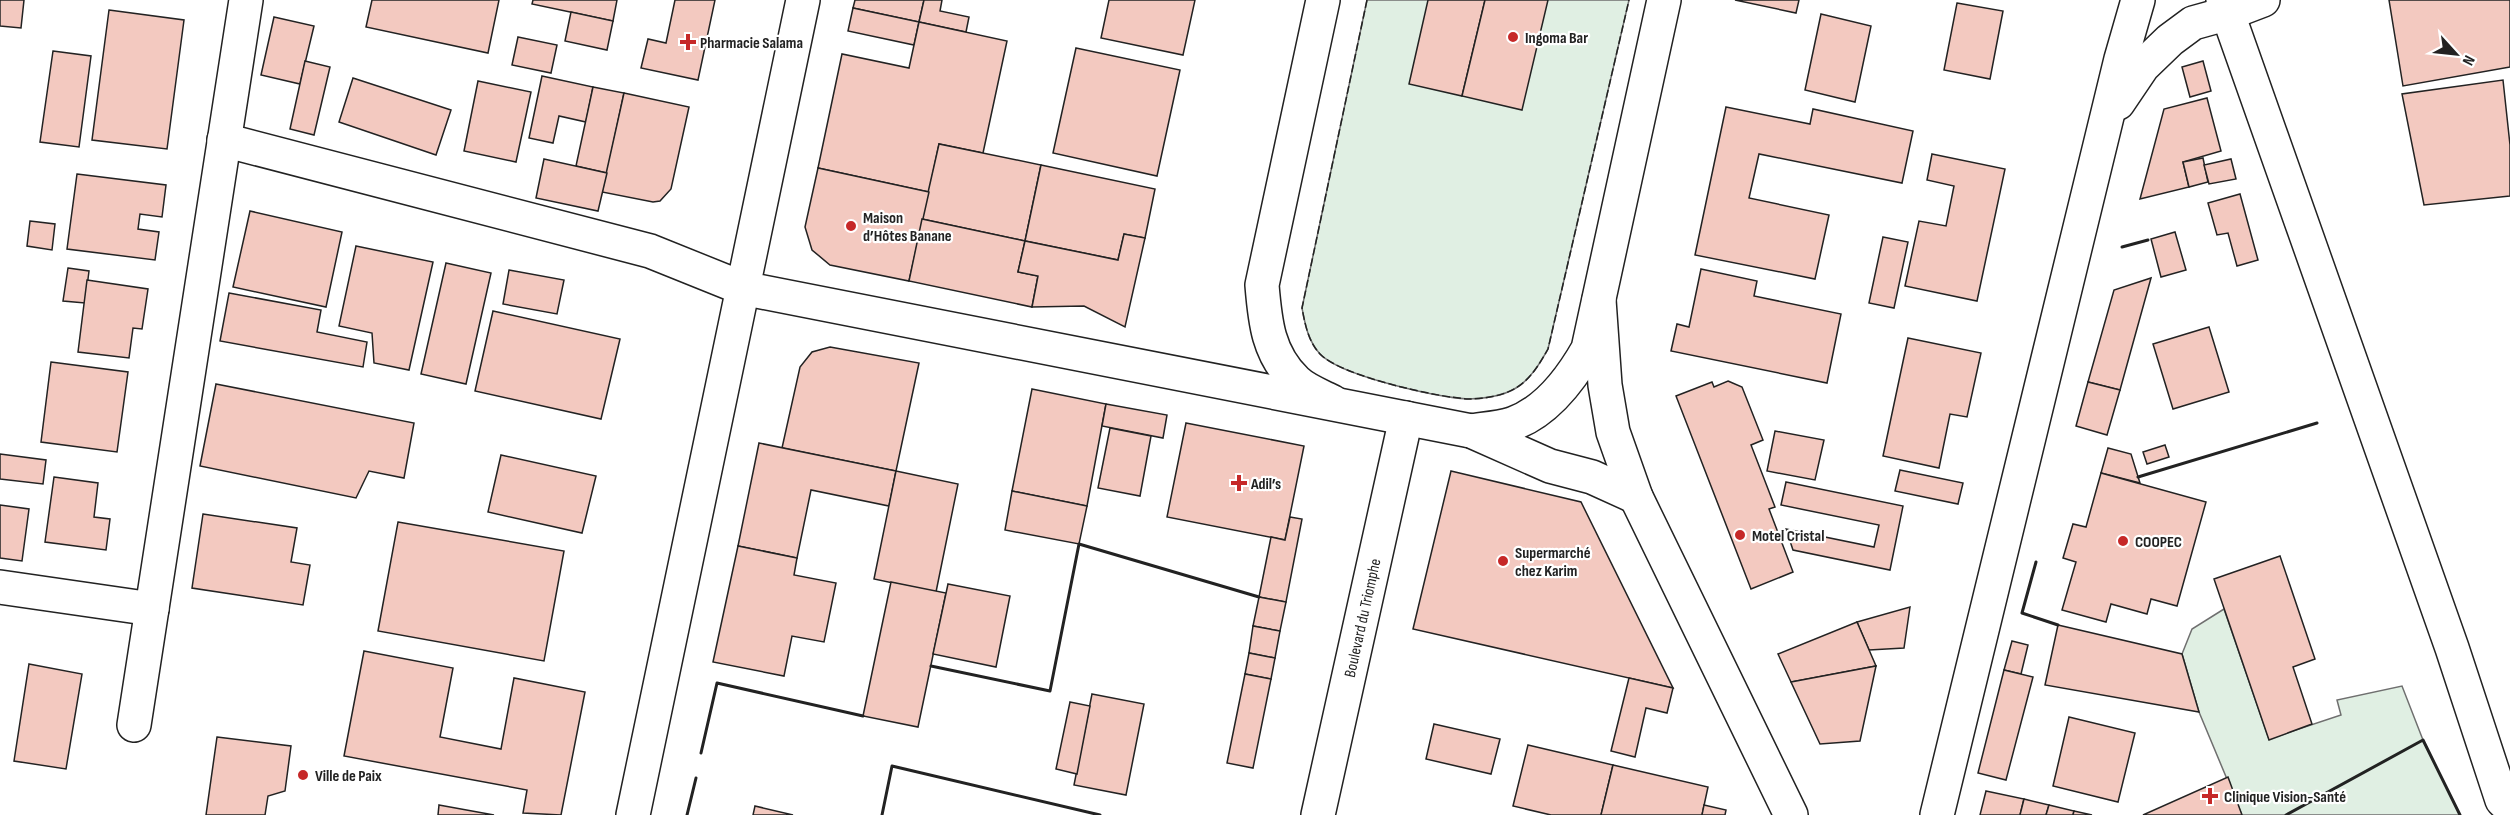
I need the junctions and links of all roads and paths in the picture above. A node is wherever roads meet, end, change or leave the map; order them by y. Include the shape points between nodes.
1 (246, 0) edge
2 (804, 0) edge
3 (1323, 0) edge
4 (1664, 0) edge
5 (2138, 0) edge
6 (2262, 0) edge
7 (2226, 7) edge
8 (225, 140) junction
9 (2100, 156) junction
10 (742, 288) junction
11 (1599, 300) junction
12 (1337, 404) junction
13 (1406, 418) junction
14 (1470, 431) junction
15 (1636, 497) junction
16 (0, 587) edge
17 (152, 609) junction
18 (134, 725) dead end
19 (2507, 808) edge
20 (633, 815) edge
21 (1318, 815) edge
22 (1791, 815) edge
23 (1937, 815) edge

1 - 8 street
2 - 10 street
3 - 12 street via 1262,285 1265,323 1274,352 1297,382
4 - 11 street
5 - 9 street
6 - 7 street
7 - 9 street via 2193,23 2143,66 2118,104
7 - 19 street
8 - 10 street via 650,251
8 - 17 street
9 - 23 street
10 - 12 street
10 - 20 street
11 - 14 street via 1588,349 1570,380 1539,409 1513,424
11 - 15 street via 1613,432
12 - 13 street
13 - 14 street
13 - 21 street, Boulevard du Triomphe
14 - 15 street
15 - 22 street
16 - 17 street
17 - 18 street

